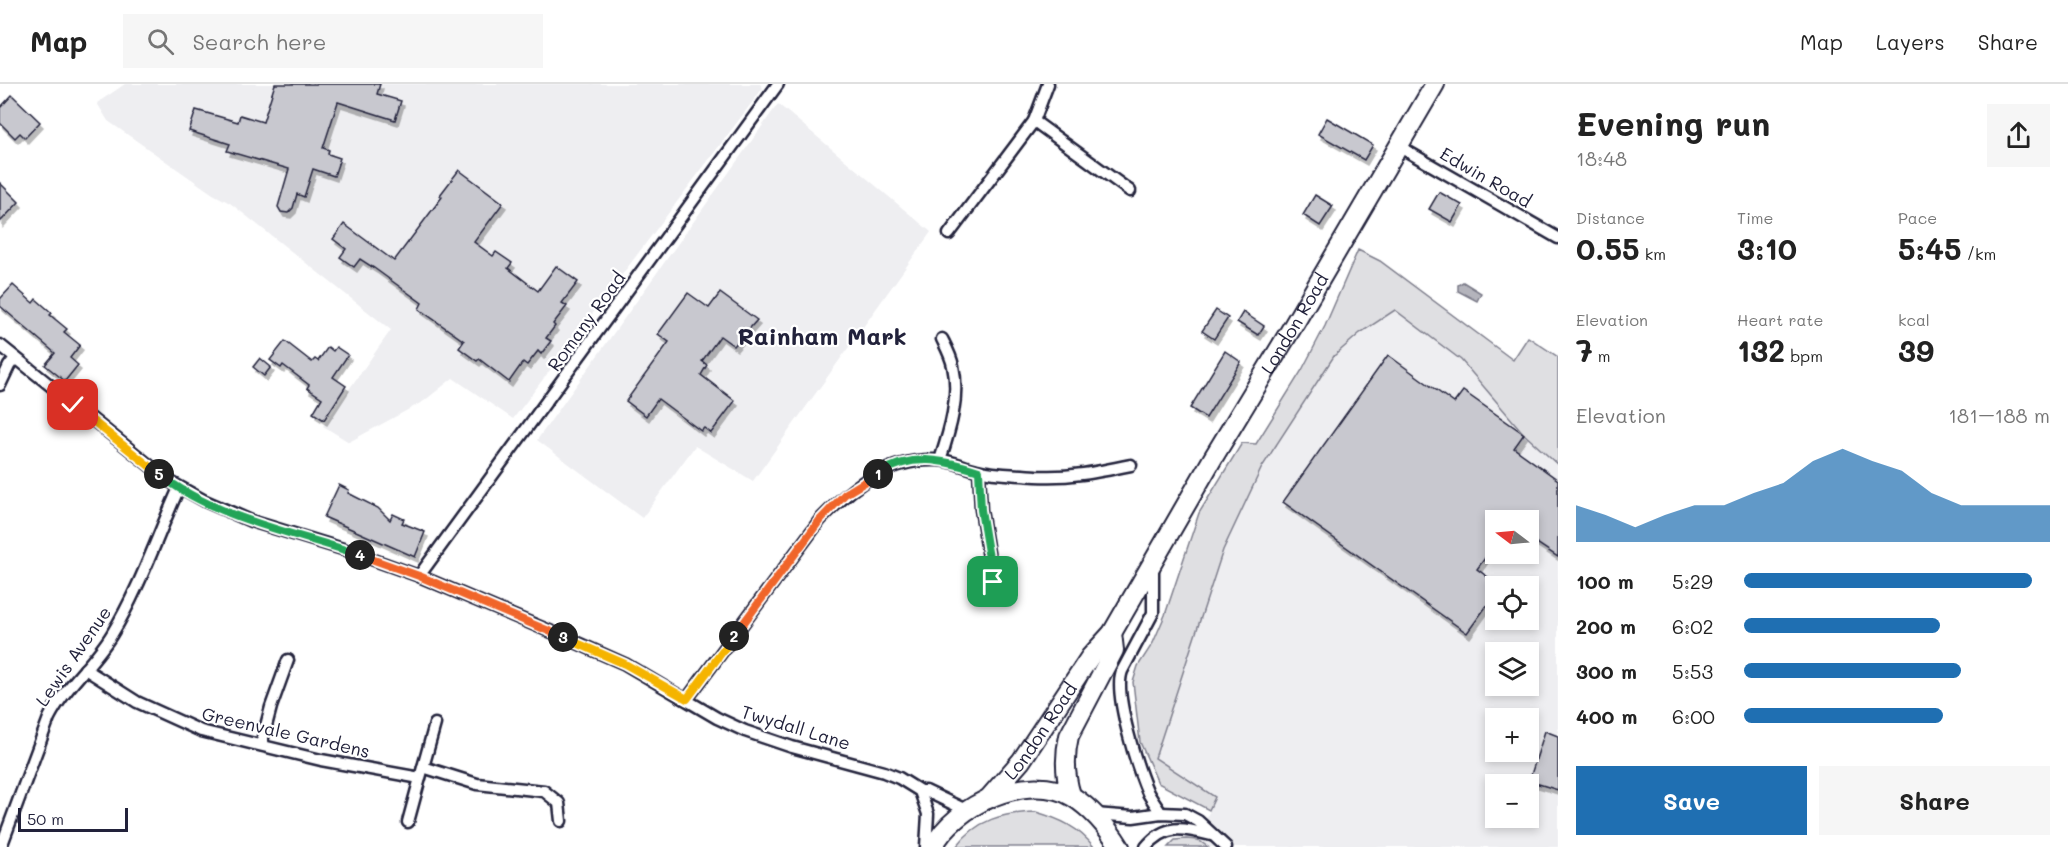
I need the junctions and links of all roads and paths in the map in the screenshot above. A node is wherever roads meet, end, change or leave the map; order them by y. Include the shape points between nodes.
1 (778, 84) edge
2 (1048, 84) edge
3 (1435, 84) edge
4 (1034, 122) junction
5 (1398, 146) junction
6 (1130, 191) dead end
7 (949, 234) dead end
8 (1558, 237) edge
9 (942, 339) dead end
10 (0, 345) edge
11 (15, 358) junction
12 (0, 385) edge
13 (940, 460) junction
14 (1131, 465) dead end
15 (979, 471) junction
16 (179, 488) junction
17 (1153, 562) junction
18 (419, 576) junction
19 (993, 582) dead end
20 (1113, 633) junction
21 (288, 660) dead end
22 (86, 669) junction
23 (687, 699) junction
24 (435, 724) dead end
25 (261, 745) junction
26 (422, 772) junction
27 (920, 791) junction
28 (1071, 795) junction
29 (988, 799) junction
30 (966, 810) junction
31 (1161, 813) junction
32 (1095, 814) junction
33 (561, 821) dead end
34 (408, 822) dead end
35 (1214, 836) junction
36 (1, 847) edge
37 (926, 847) edge
38 (933, 847) edge
39 (1120, 847) edge
40 (1146, 847) edge
41 (1226, 847) edge

1 - 18 street, Romany Road
2 - 4 street
3 - 5 main road, London Road
4 - 6 street
4 - 7 street
5 - 8 street, Edwin Road
5 - 17 main road, London Road
9 - 13 street via 953,365 956,392
10 - 11 street, Twydall Lane
11 - 12 street
11 - 16 street, Twydall Lane
13 - 15 street
13 - 23 street via 911,461 888,468 845,494 820,520
14 - 15 street via 1073,477
15 - 19 street
16 - 18 street, Twydall Lane via 251,522
16 - 22 street, Lewis Avenue via 126,609
17 - 20 main road, London Road
17 - 31 street, London Road via 1153,612 1120,682 1138,769
18 - 23 street, Twydall Lane via 625,664
20 - 28 main road, London Road via 1114,650 1069,736 1066,776
20 - 29 main road, London Road via 1090,657 1021,761
21 - 25 street
22 - 25 street, Greenvale Gardens via 137,702 201,731
22 - 36 street, Lewis Avenue via 49,718
23 - 27 street, Twydall Lane via 745,731 884,772
24 - 26 street
25 - 26 street, Greenvale Gardens via 321,760
26 - 33 street, Greenvale Gardens via 477,784 544,791 559,803
26 - 34 street
27 - 30 street, Twydall Lane
27 - 37 street via 928,814
28 - 29 main road via 1033,788 1010,790
28 - 32 main road
29 - 30 main road
30 - 38 main road via 951,822
31 - 32 street via 1133,817
31 - 35 street via 1185,814
32 - 39 main road
35 - 40 street via 1171,829
35 - 41 street

